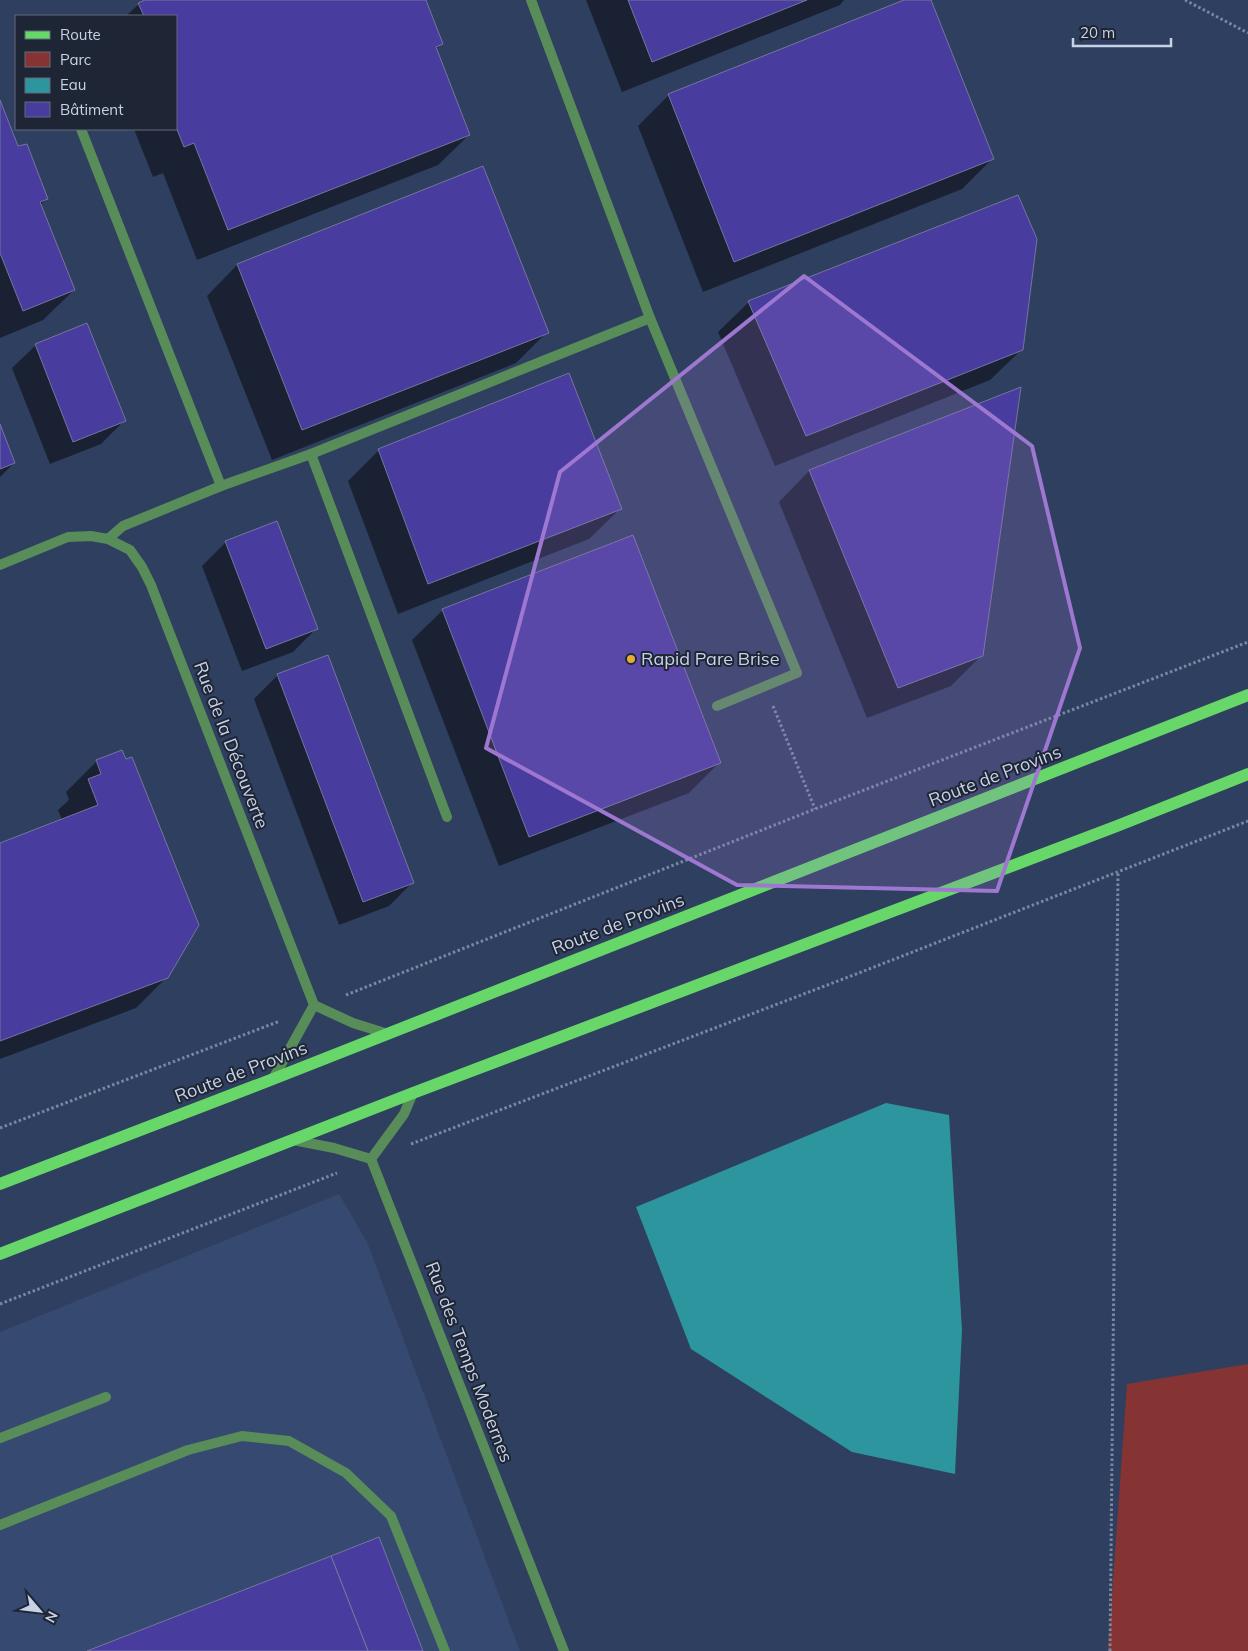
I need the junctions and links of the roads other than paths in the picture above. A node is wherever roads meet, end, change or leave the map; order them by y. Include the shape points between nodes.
1 (531, 0) edge
2 (81, 130) edge
3 (650, 318) junction
4 (311, 454) junction
5 (221, 486) junction
6 (108, 539) junction
7 (0, 565) edge
8 (1248, 695) edge
9 (717, 706) dead end
10 (1248, 774) edge
11 (447, 817) dead end
12 (314, 1005) junction
13 (388, 1034) junction
14 (273, 1079) junction
15 (413, 1093) junction
16 (293, 1140) junction
17 (371, 1159) junction
18 (0, 1184) edge
19 (0, 1254) edge
20 (106, 1397) dead end
21 (0, 1438) edge
22 (0, 1525) edge
23 (445, 1651) edge
24 (564, 1651) edge

1 - 3 street
2 - 5 street
3 - 4 street
3 - 9 street via 797,673
4 - 5 street
4 - 11 street
5 - 6 street via 123,526
6 - 7 street, Rue de la Découverte via 68,537
6 - 12 street, Rue de la Découverte via 130,550 151,585
8 - 13 main road, Route de Provins
10 - 15 main road
12 - 13 street via 353,1023
12 - 14 street
13 - 14 main road, Route de Provins
14 - 18 main road, Route de Provins
15 - 16 main road
15 - 17 street via 404,1114
16 - 17 street
16 - 19 main road
17 - 24 street, Rue des Temps Modernes
20 - 21 street
22 - 23 street via 188,1450 242,1436 289,1441 346,1473 390,1516

